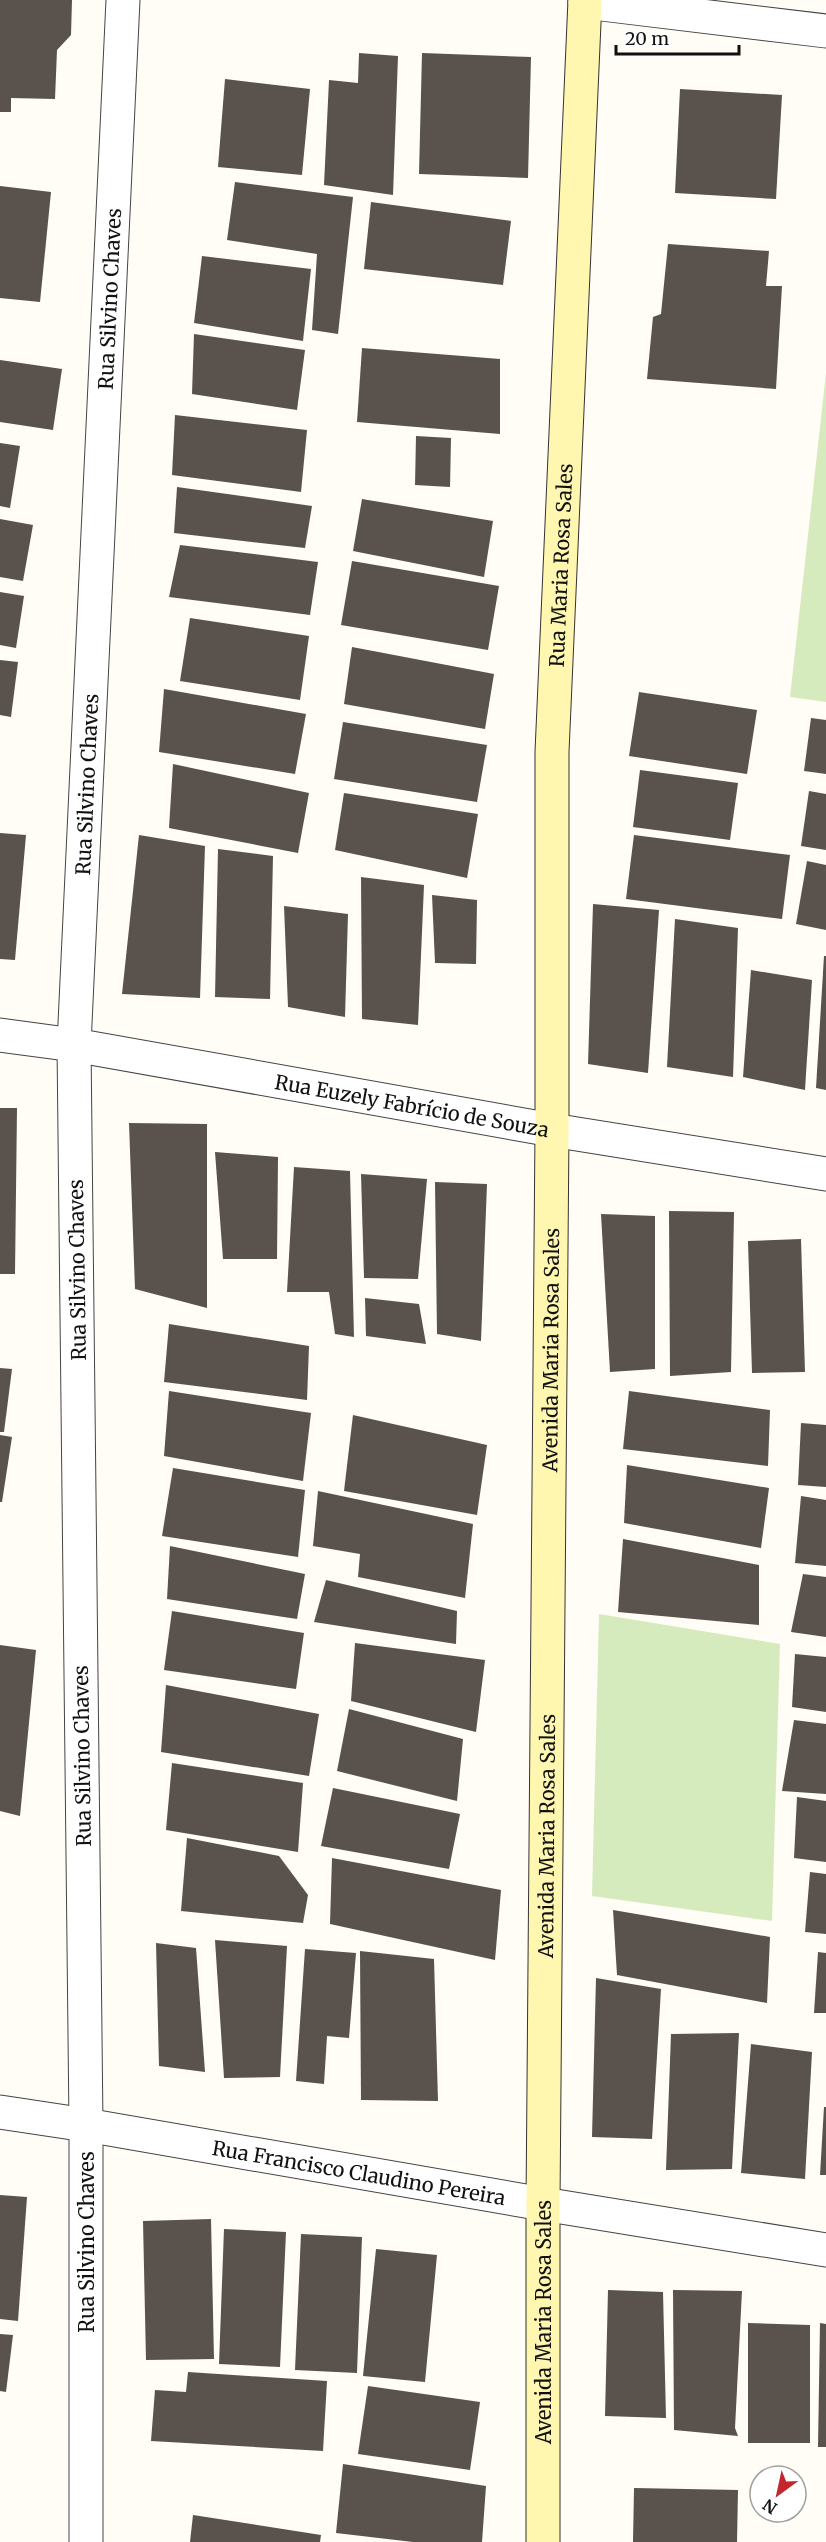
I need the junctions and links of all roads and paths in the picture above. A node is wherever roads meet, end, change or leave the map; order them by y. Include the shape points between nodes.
1 (123, 0) edge
2 (580, 1) edge
3 (826, 31) edge
4 (0, 1035) edge
5 (74, 1045) junction
6 (552, 1130) junction
7 (826, 1174) edge
8 (0, 2112) edge
9 (86, 2125) junction
10 (543, 2204) junction
11 (826, 2250) edge
12 (86, 2542) edge
13 (543, 2542) edge

1 - 5 street, Rua Silvino Chaves
2 - 3 street
2 - 6 main road, Rua Maria Rosa Sales via 552,752
4 - 5 street, Rua Euzely Fabrício de Souza
5 - 6 street, Rua Euzely Fabrício de Souza
5 - 9 street, Rua Silvino Chaves
6 - 7 street, Rua Euzely Fabrício de Souza
6 - 10 main road, Avenida Maria Rosa Sales
8 - 9 street, Rua Francisco Claudino Pereira
9 - 10 street, Rua Francisco Claudino Pereira
9 - 12 street, Rua Silvino Chaves
10 - 11 street, Rua Francisco Claudino Pereira
10 - 13 main road, Avenida Maria Rosa Sales

